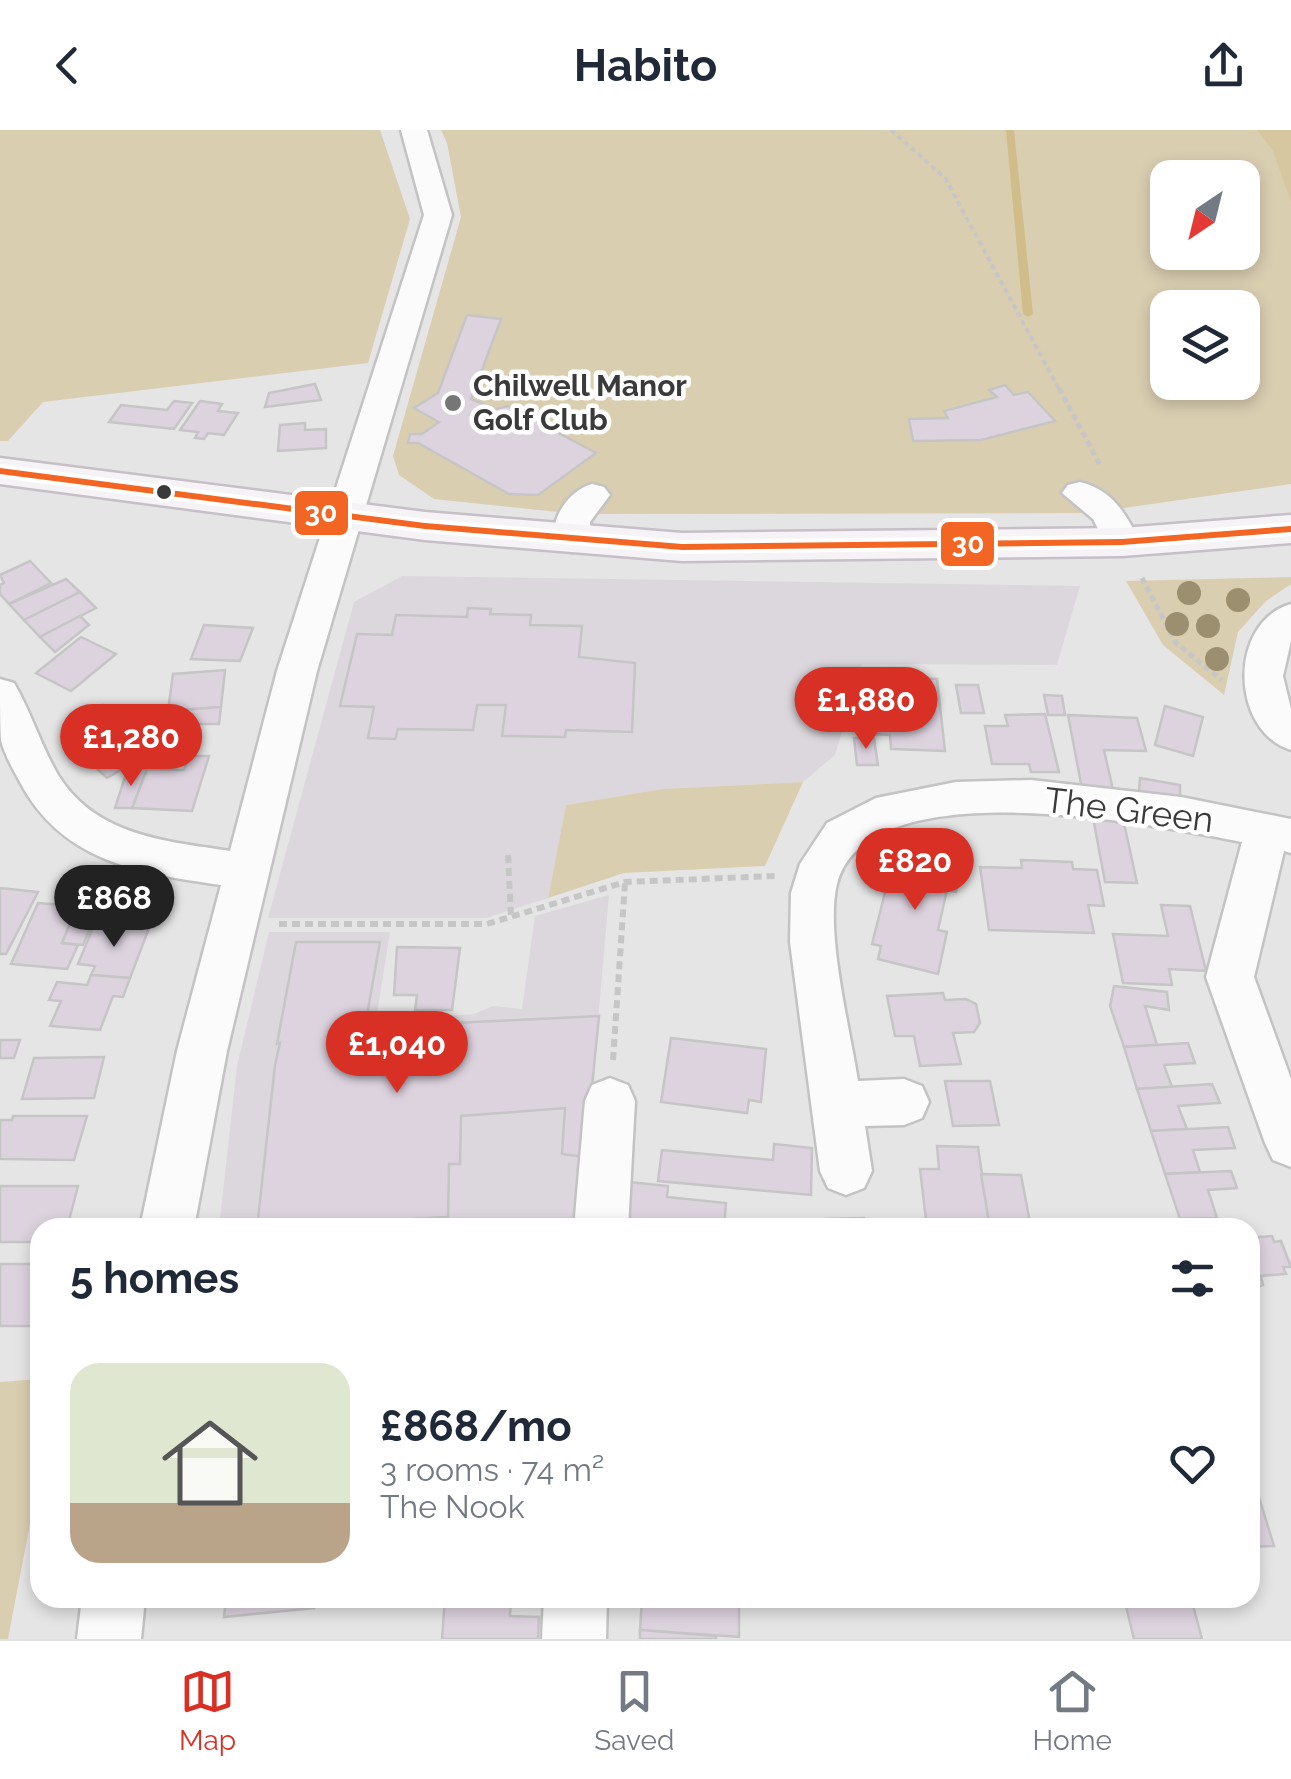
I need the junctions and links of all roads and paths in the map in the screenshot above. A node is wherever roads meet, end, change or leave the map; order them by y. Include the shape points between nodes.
1 (414, 130) edge
2 (891, 130) edge
3 (0, 472) edge
4 (1091, 481) joint
5 (592, 496) dead end
6 (344, 515) junction
7 (1291, 529) edge
8 (572, 540) junction
9 (1173, 540) junction
10 (1291, 541) edge
11 (1122, 542) junction
12 (1291, 616) edge
13 (0, 692) edge
14 (1285, 730) edge
15 (1279, 833) edge
16 (508, 855) dead end
17 (247, 872) junction
18 (816, 875) junction
19 (626, 882) junction
20 (511, 917) junction
21 (234, 924) junction
22 (610, 1101) joint
23 (904, 1102) dead end
24 (836, 1104) junction
25 (1291, 1143) edge
26 (846, 1172) dead end
27 (169, 1218) edge
28 (602, 1218) edge
29 (113, 1608) edge
30 (576, 1608) edge
31 (109, 1639) edge
32 (574, 1639) edge

1 - 6 street via 438,215
2 - 4 path via 945,178
3 - 6 main road
4 - 11 street
5 - 8 street via 572,521
6 - 8 main road
6 - 17 street
7 - 9 main road
8 - 11 main road via 682,548
9 - 10 main road
9 - 11 main road
11 - 14 path via 1176,643
12 - 14 street via 1274,634 1264,673 1268,709
13 - 17 street via 44,788 76,825 128,851
15 - 18 street, The Green via 1144,806 944,796 873,817 842,838
15 - 25 street, The Green via 1230,978
16 - 20 path
17 - 21 street
18 - 19 path
18 - 24 street via 814,934
19 - 20 path
19 - 22 path
20 - 21 path via 487,924
21 - 27 street
22 - 28 street
23 - 24 street
24 - 26 street
29 - 31 street
30 - 32 street

